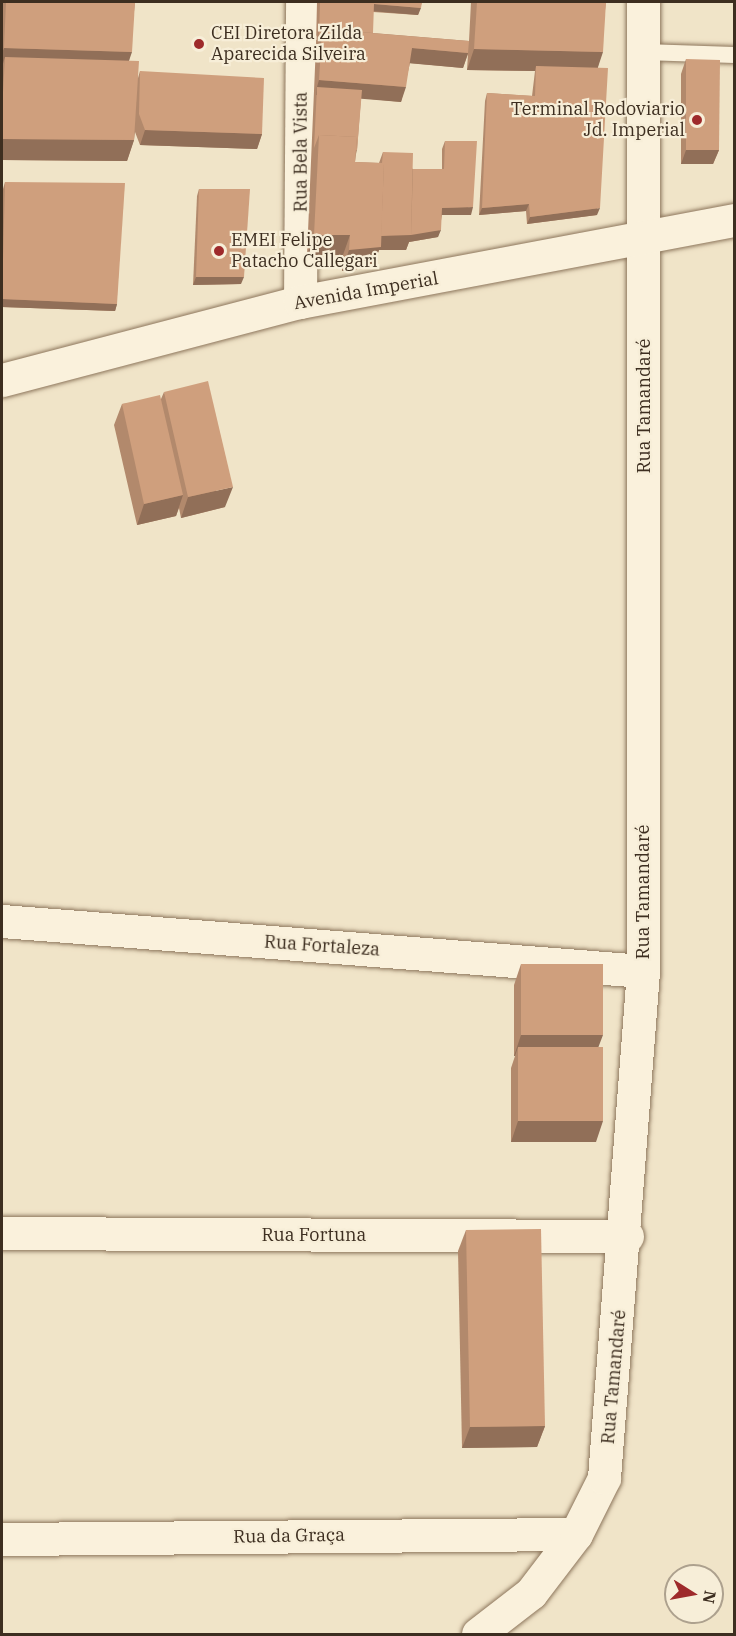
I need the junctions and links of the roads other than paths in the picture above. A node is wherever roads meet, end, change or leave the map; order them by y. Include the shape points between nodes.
1 (302, 2) edge
2 (644, 2) edge
3 (644, 52) junction
4 (735, 55) edge
5 (735, 220) edge
6 (645, 241) junction
7 (300, 302) junction
8 (2, 380) edge
9 (2, 921) edge
10 (643, 970) junction
11 (2, 1233) edge
12 (627, 1236) junction
13 (576, 1534) junction
14 (2, 1539) edge
15 (478, 1635) edge

1 - 7 street, Rua Bela Vista
2 - 3 street, Rua Tamandaré
3 - 4 lane
3 - 6 street, Rua Tamandaré
5 - 6 street, Avenida Imperial
6 - 7 street, Avenida Imperial
6 - 10 street, Rua Tamandaré
7 - 8 street, Avenida Imperial
9 - 10 street, Rua Fortaleza
10 - 12 street, Rua Tamandaré
11 - 12 street, Rua Fortuna
12 - 13 street, Rua Tamandaré via 604,1478
13 - 14 street, Rua da Graça
13 - 15 street, Rua Tamandaré via 531,1593

